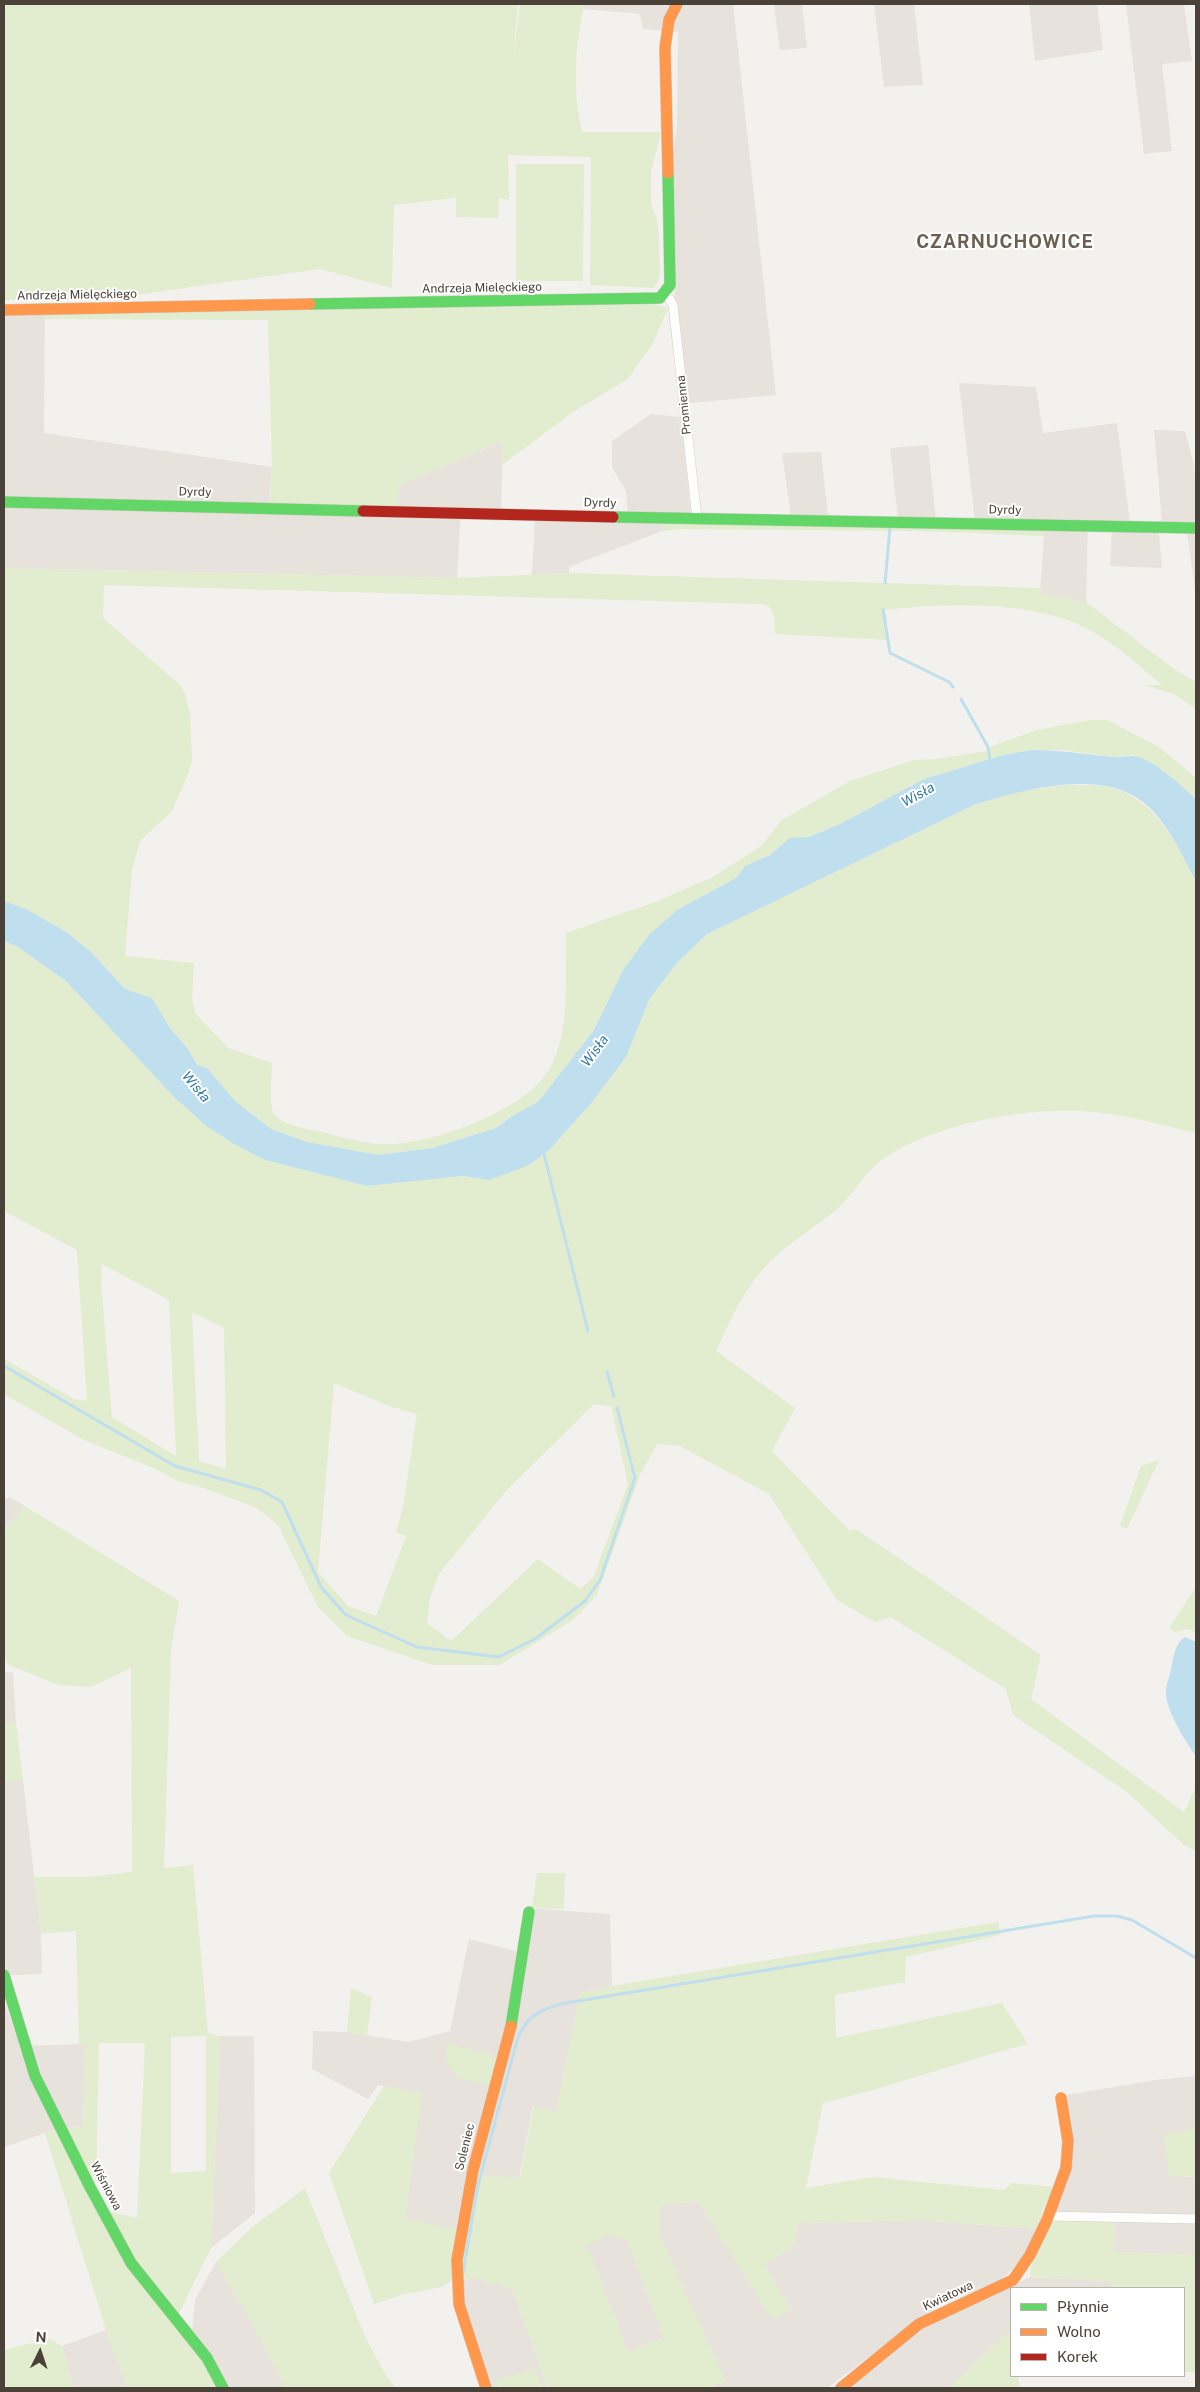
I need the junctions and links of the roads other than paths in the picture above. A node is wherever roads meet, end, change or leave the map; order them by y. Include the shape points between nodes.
1 (677, 4) edge
2 (666, 293) junction
3 (4, 310) edge
4 (4, 502) edge
5 (697, 518) junction
6 (1196, 528) edge
7 (529, 1912) dead end
8 (4, 1975) edge
9 (1061, 2098) dead end
10 (1047, 2216) junction
11 (1196, 2219) edge
12 (223, 2388) edge
13 (486, 2388) edge
14 (841, 2388) edge

1 - 2 street via 669,20 665,48 671,277
2 - 3 street, Andrzeja Mielęckiego via 652,300
2 - 5 street, Promienna via 673,305
4 - 5 street, Dyrdy
5 - 6 street, Dyrdy
7 - 13 street, Soleniec via 510,2028 473,2170 457,2260 459,2304
8 - 12 street, Wiśniowa via 35,2076 90,2187 131,2263 207,2358
9 - 10 street, Kwiatowa via 1068,2156 1061,2186
10 - 11 street
10 - 14 street, Kwiatowa via 1031,2257 1013,2280 919,2324

